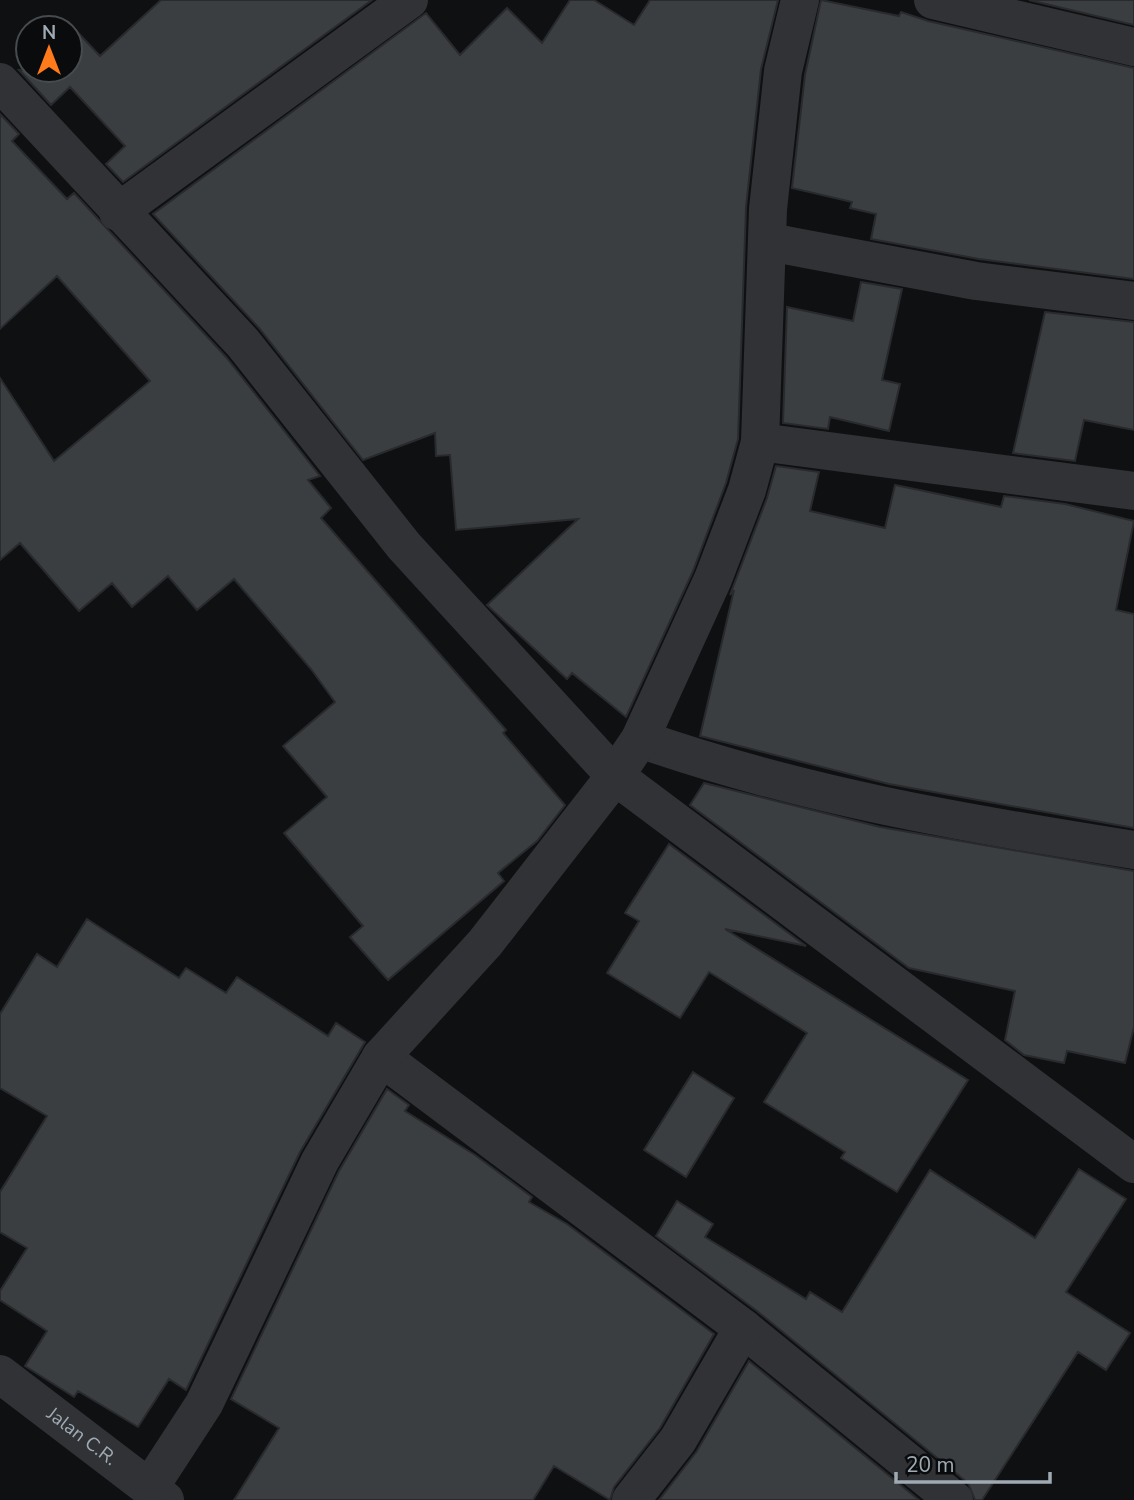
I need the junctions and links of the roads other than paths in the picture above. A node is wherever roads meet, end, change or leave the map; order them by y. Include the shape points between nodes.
1 (409, 0) edge
2 (800, 0) edge
3 (933, 0) edge
4 (1134, 47) edge
5 (0, 82) edge
6 (118, 212) junction
7 (769, 242) junction
8 (1134, 300) edge
9 (760, 442) junction
10 (1134, 491) edge
11 (640, 739) junction
12 (615, 776) junction
13 (1134, 850) edge
14 (381, 1058) junction
15 (1134, 1164) edge
16 (743, 1328) junction
17 (0, 1374) edge
18 (157, 1494) edge
19 (631, 1500) edge
20 (954, 1500) edge

1 - 6 street
2 - 7 street via 783,71 768,209
3 - 4 street
5 - 6 street
6 - 12 street via 243,343 404,546
7 - 8 street via 976,281
7 - 9 street
9 - 10 street
9 - 11 street via 713,579
11 - 12 street
11 - 13 street via 728,770 828,795
12 - 14 street via 485,943
12 - 15 street
14 - 16 street
14 - 18 street via 320,1161
16 - 19 street via 678,1440
16 - 20 street
17 - 18 street, Jalan C.R.

